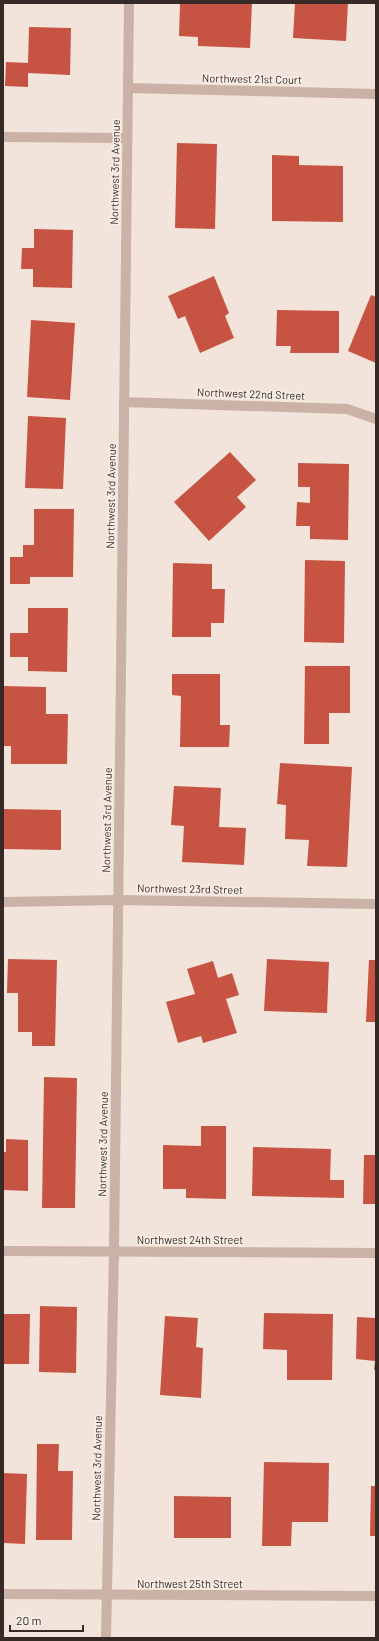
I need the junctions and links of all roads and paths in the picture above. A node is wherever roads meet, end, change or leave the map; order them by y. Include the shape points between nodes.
1 (129, 3) edge
2 (128, 88) junction
3 (376, 94) edge
4 (3, 137) edge
5 (127, 138) junction
6 (124, 402) junction
7 (376, 419) edge
8 (118, 900) junction
9 (3, 902) edge
10 (376, 904) edge
11 (3, 1251) edge
12 (114, 1251) junction
13 (376, 1253) edge
14 (3, 1594) edge
15 (107, 1595) junction
16 (376, 1596) edge
17 (106, 1638) edge

1 - 2 street, Northwest 3rd Avenue
2 - 3 street, Northwest 21st Court
2 - 5 street, Northwest 3rd Avenue
4 - 5 street
5 - 6 street, Northwest 3rd Avenue
6 - 7 street, Northwest 22nd Street via 347,409
6 - 8 street, Northwest 3rd Avenue
8 - 9 street, Northwest 23rd Street
8 - 10 street, Northwest 23rd Street
8 - 12 street, Northwest 3rd Avenue
11 - 12 street, Northwest 24th Street
12 - 13 street, Northwest 24th Street
12 - 15 street, Northwest 3rd Avenue
14 - 15 street, Northwest 25th Street
15 - 16 street, Northwest 25th Street
15 - 17 street, Northwest 3rd Avenue

